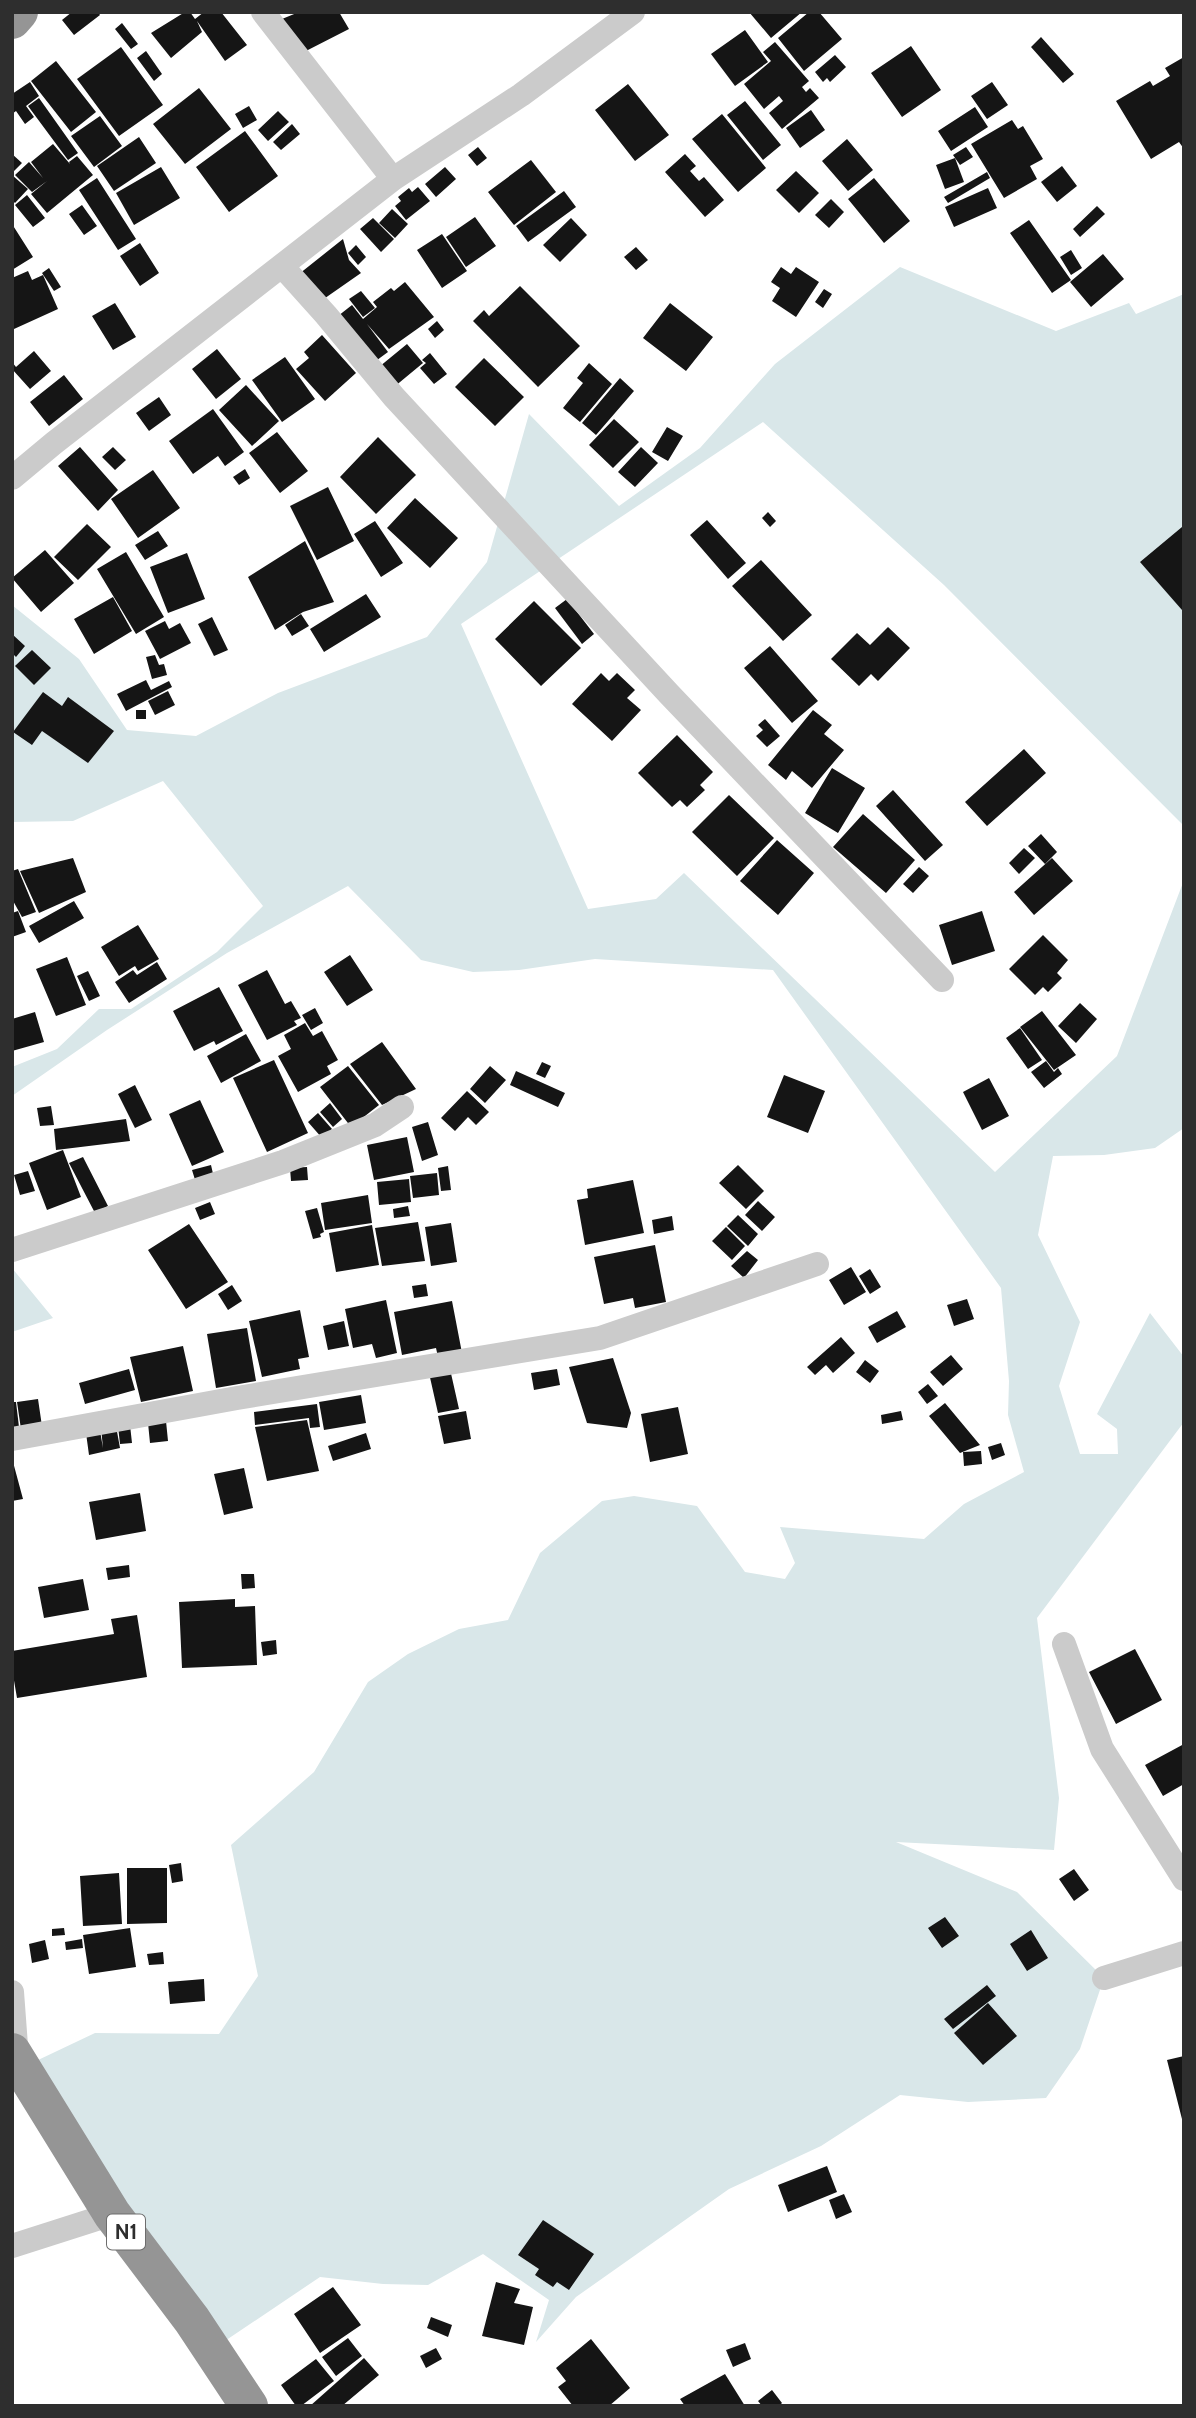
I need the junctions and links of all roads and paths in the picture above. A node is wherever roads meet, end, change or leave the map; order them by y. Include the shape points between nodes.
1 (19, 12) edge
2 (263, 12) edge
3 (634, 12) edge
4 (12, 20) edge
5 (393, 178) junction
6 (282, 266) junction
7 (12, 478) edge
8 (942, 980) dead end
9 (402, 1107) dead end
10 (12, 1250) edge
11 (817, 1264) dead end
12 (12, 1439) edge
13 (1064, 1644) dead end
14 (1184, 1879) edge
15 (1184, 1952) edge
16 (1104, 1978) dead end
17 (12, 1992) edge
18 (15, 2056) edge
19 (112, 2214) junction
20 (12, 2246) edge
21 (249, 2406) edge

1 - 4 highway
2 - 5 street
3 - 5 street via 521,95
5 - 6 street
6 - 7 street
6 - 8 street via 394,397
9 - 10 street via 374,1125 283,1162
11 - 12 street via 600,1338
13 - 14 street via 1102,1749
15 - 16 street
17 - 18 street
18 - 19 highway, N1
19 - 20 street
19 - 21 highway, N1 via 192,2320

